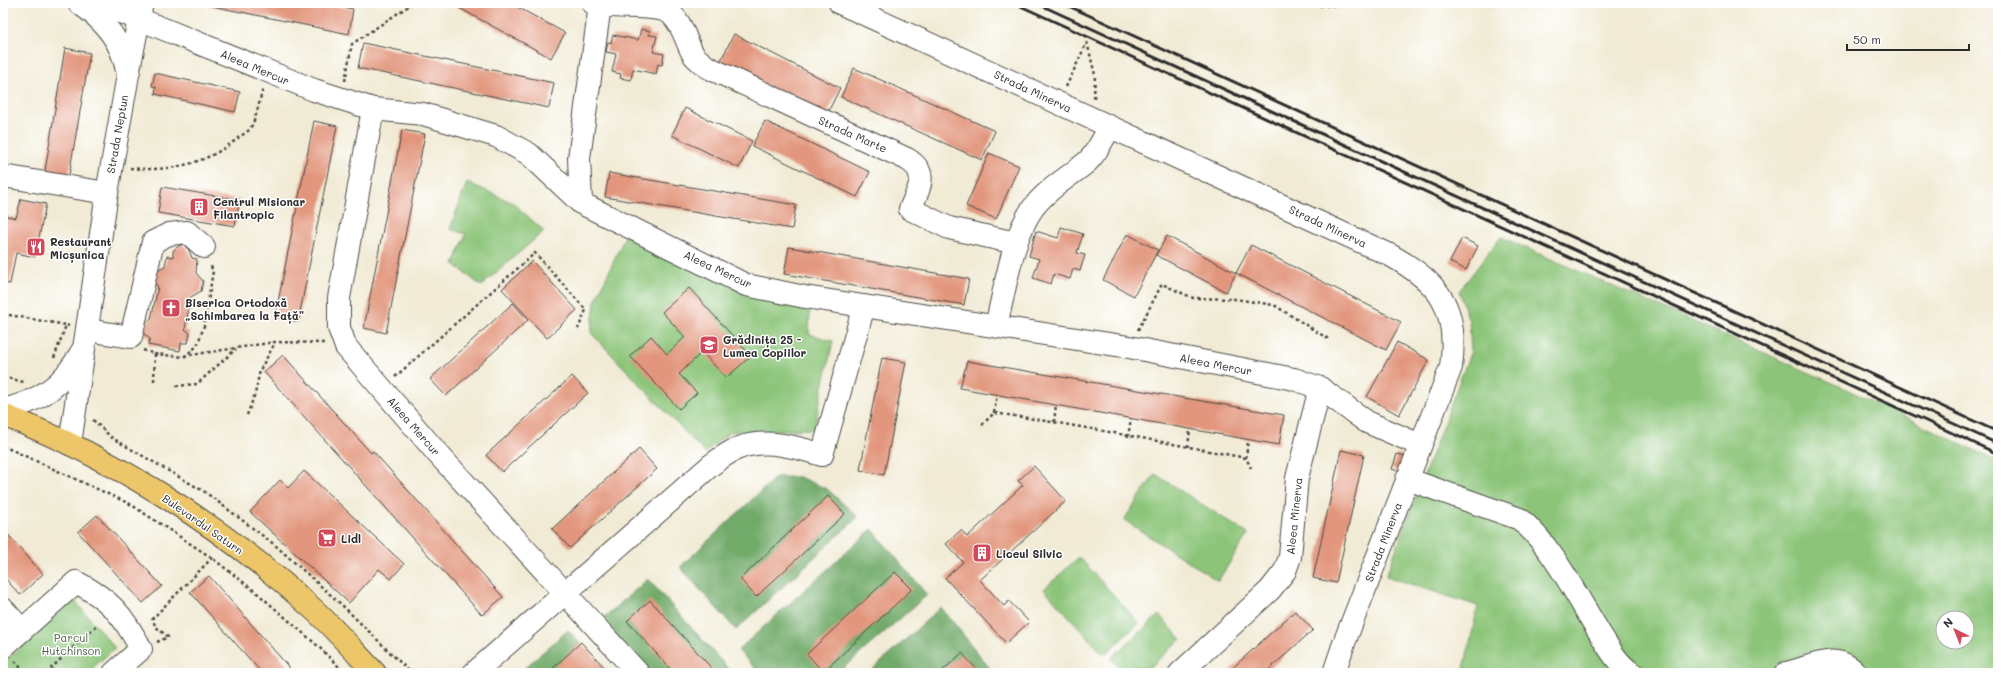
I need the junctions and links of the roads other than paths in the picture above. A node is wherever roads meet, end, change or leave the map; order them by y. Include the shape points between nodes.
1 (79, 3) edge
2 (95, 3) edge
3 (840, 3) edge
4 (596, 4) edge
5 (670, 7) edge
6 (141, 11) edge
7 (128, 75) junction
8 (373, 109) junction
9 (1102, 123) junction
10 (3, 176) edge
11 (107, 193) junction
12 (581, 203) junction
13 (1016, 243) junction
14 (204, 247) road end
15 (864, 306) junction
16 (996, 326) junction
17 (79, 334) junction
18 (1320, 388) junction
19 (3, 410) edge
20 (3, 416) edge
21 (70, 444) junction
22 (1420, 445) junction
23 (1407, 479) junction
24 (566, 594) junction
25 (3, 609) edge
26 (22, 630) junction
27 (3, 647) edge
28 (114, 673) edge
29 (375, 673) edge
30 (474, 673) edge
31 (638, 673) edge
32 (1180, 673) edge
33 (1334, 673) edge
34 (1632, 673) edge
35 (1786, 673) edge
36 (1856, 673) edge

1 - 7 street, Strada Neptun via 97,17 115,37 125,60
2 - 6 street
3 - 9 street, Strada Minerva
4 - 5 street, Strada Marte via 657,9
4 - 12 street via 579,158
5 - 13 street, Strada Marte via 694,56 707,67 916,164 921,173 921,181 910,209 949,228
6 - 7 street, Strada Neptun
6 - 8 street, Aleea Mercur via 286,80
7 - 11 street, Strada Neptun
8 - 12 street, Aleea Mercur via 423,114 496,136 529,154
8 - 24 street, Aleea Mercur via 339,298 339,328 346,347
9 - 13 street via 1097,150 1088,161 1034,206
9 - 22 street, Strada Minerva via 1390,255 1428,280 1449,310 1454,346 1446,382
10 - 11 street
11 - 17 street, Strada Neptun
12 - 15 street, Aleea Mercur via 746,285
13 - 16 street
14 - 17 street via 188,232 168,234 153,242 131,337
15 - 16 street, Aleea Mercur
15 - 24 street via 822,455 800,448 755,444 726,454
16 - 18 street, Aleea Mercur via 1129,346 1294,379
17 - 19 street, Strada Neptun via 74,365 61,381 30,402
17 - 21 street, Strada Neptun
18 - 22 street, Aleea Mercur via 1367,422
18 - 32 street, Aleea Minerva via 1297,478 1290,556 1285,571 1270,590
20 - 21 main road, Bulevardul Saturn
21 - 29 main road, Bulevardul Saturn via 184,508 227,539 313,608
22 - 23 street, Strada Minerva
23 - 33 street, Strada Minerva
23 - 34 street via 1520,519 1532,529 1549,551 1610,650
24 - 30 street
24 - 31 street
25 - 26 street
26 - 27 street
26 - 28 street via 76,582 96,592 115,608 129,626 141,649
35 - 36 street via 1830,660 1845,664

